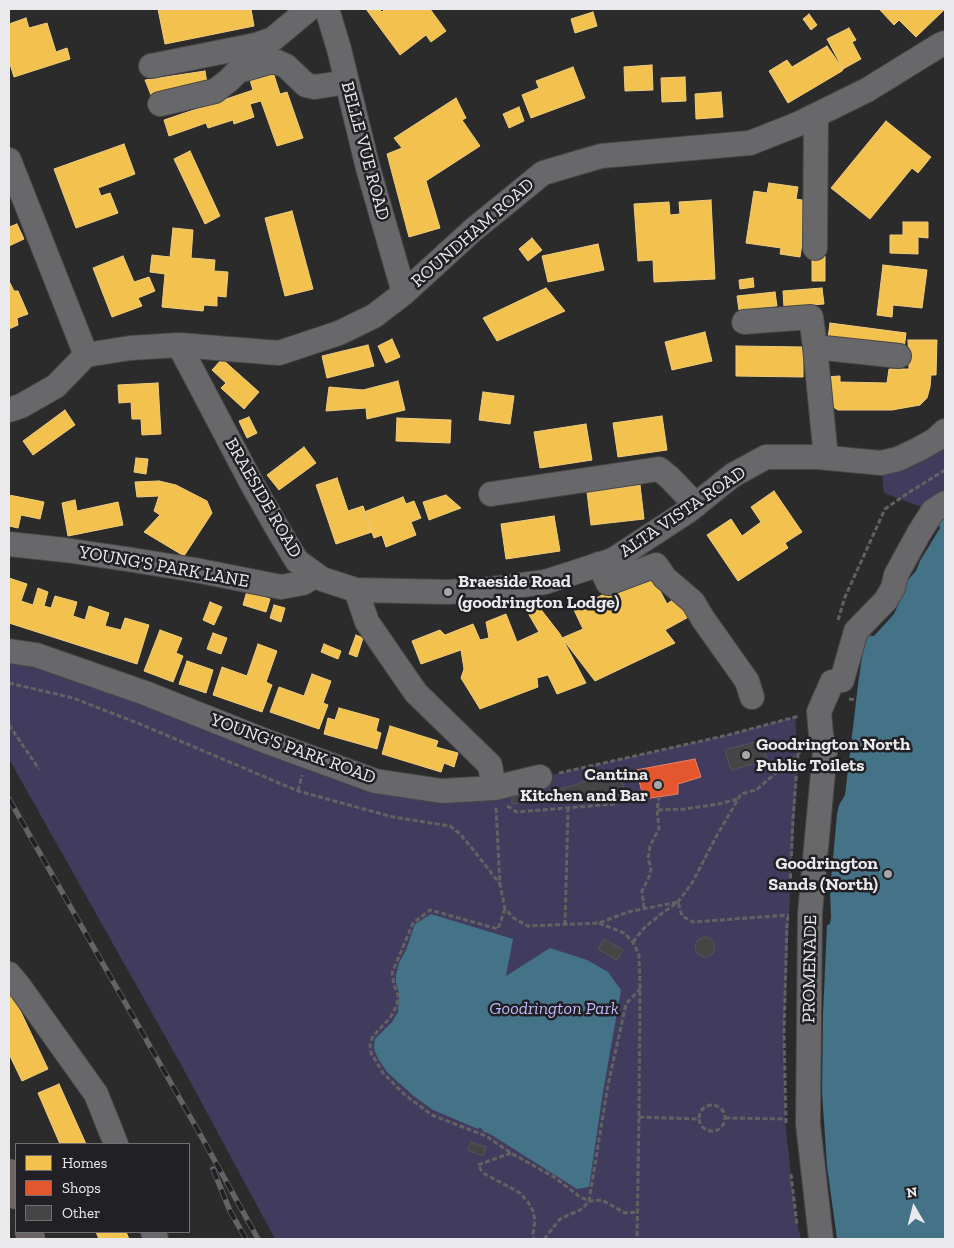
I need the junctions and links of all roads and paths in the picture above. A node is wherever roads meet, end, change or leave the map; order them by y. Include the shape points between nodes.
1 (309, 9) edge
2 (326, 9) edge
3 (945, 43) edge
4 (151, 66) dead end
5 (347, 82) junction
6 (160, 104) dead end
7 (816, 115) junction
8 (9, 160) edge
9 (815, 248) dead end
10 (404, 293) junction
11 (744, 322) dead end
12 (179, 345) junction
13 (815, 347) junction
14 (86, 355) junction
15 (899, 356) dead end
16 (9, 410) edge
17 (945, 431) edge
18 (826, 458) junction
19 (945, 470) edge
20 (491, 494) dead end
21 (945, 503) edge
22 (696, 505) junction
23 (9, 544) edge
24 (599, 564) junction
25 (316, 575) junction
26 (356, 590) junction
27 (836, 624) dead end
28 (9, 651) edge
29 (9, 683) edge
30 (752, 697) dead end
31 (820, 723) junction
32 (9, 725) edge
33 (39, 769) dead end
34 (540, 778) joint
35 (494, 788) junction
36 (659, 797) dead end
37 (738, 799) junction
38 (615, 804) dead end
39 (568, 808) junction
40 (657, 810) junction
41 (500, 884) junction
42 (678, 902) junction
43 (644, 908) junction
44 (505, 909) junction
45 (810, 913) junction
46 (599, 923) junction
47 (565, 925) junction
48 (633, 942) junction
49 (9, 974) edge
50 (640, 989) junction
51 (639, 1117) junction
52 (725, 1118) junction
53 (698, 1119) junction
54 (808, 1124) junction
55 (116, 1143) edge
56 (511, 1153) junction
57 (9, 1173) edge
58 (15, 1192) edge
59 (589, 1201) junction
60 (638, 1212) junction
61 (534, 1239) edge
62 (544, 1239) edge
63 (637, 1239) edge
64 (821, 1239) edge

1 - 4 street via 272,39 256,46
2 - 5 street, BELLE VUE ROAD
3 - 7 street, ROUNDHAM ROAD via 867,90
5 - 6 street via 315,87 306,85 286,66 269,62 238,71 215,91
5 - 10 street, BELLE VUE ROAD
7 - 9 street
7 - 10 street, ROUNDHAM ROAD via 750,143 600,156 544,173 473,230
8 - 14 street
10 - 12 street, ROUNDHAM ROAD via 374,316 339,333 279,353
11 - 13 street via 811,317
12 - 14 street, ROUNDHAM ROAD
12 - 25 street, BRAESIDE ROAD via 280,533 297,561
13 - 15 street
13 - 18 street
14 - 16 street via 56,386
17 - 18 street, ALTA VISTA ROAD via 919,449 881,463
18 - 22 street, ALTA VISTA ROAD via 766,457 733,475
19 - 27 path via 885,509
20 - 22 street via 659,469
21 - 31 street via 933,511 919,533 886,600 856,631 842,680 832,682
22 - 24 street, ALTA VISTA ROAD via 613,560
23 - 25 street, YOUNG'S PARK LANE via 195,570 281,587 303,583
24 - 26 street, ALTA VISTA ROAD via 545,582 492,589 448,592
24 - 30 street via 608,583 656,564 665,578 693,602 747,681
25 - 26 street, BRAESIDE ROAD
26 - 35 street via 366,622 416,693 490,765
28 - 35 street, YOUNG'S PARK ROAD via 36,655 145,693 375,781 442,791
29 - 41 path via 73,698 298,791 393,817 450,826 471,846
31 - 34 path via 794,717
31 - 37 path via 756,790 742,794
31 - 45 street, PROMENADE via 825,751
32 - 33 path
34 - 35 street, YOUNG'S PARK ROAD
35 - 39 path via 501,803 518,812
35 - 41 path
36 - 40 path
37 - 40 path via 685,809
37 - 42 path via 692,883
38 - 39 path
39 - 47 path
40 - 43 path via 659,828 650,846 650,875 642,891
41 - 44 path
42 - 43 path
42 - 45 path via 682,916 693,922
42 - 48 path via 644,928
43 - 46 path
44 - 47 path via 528,926
44 - 56 path via 498,929 430,910 413,922 392,974 397,1005 373,1036 370,1045 383,1073 405,1095 432,1114 486,1136
45 - 54 street, PROMENADE
46 - 47 path
46 - 48 path via 624,932
48 - 50 path via 639,955
49 - 55 street via 96,1094
50 - 51 path
50 - 59 path via 626,1004 608,1085
51 - 53 path
51 - 60 path
52 - 53 path via 722,1127 714,1131 702,1127
52 - 53 path via 719,1107 711,1105 703,1108
52 - 54 path via 786,1119
54 - 64 street, PROMENADE
56 - 59 path
56 - 61 path via 478,1164 483,1173 511,1188 528,1202 535,1220
57 - 58 main road
59 - 60 path via 602,1200 625,1212
59 - 62 path via 582,1209 560,1219
60 - 63 path

